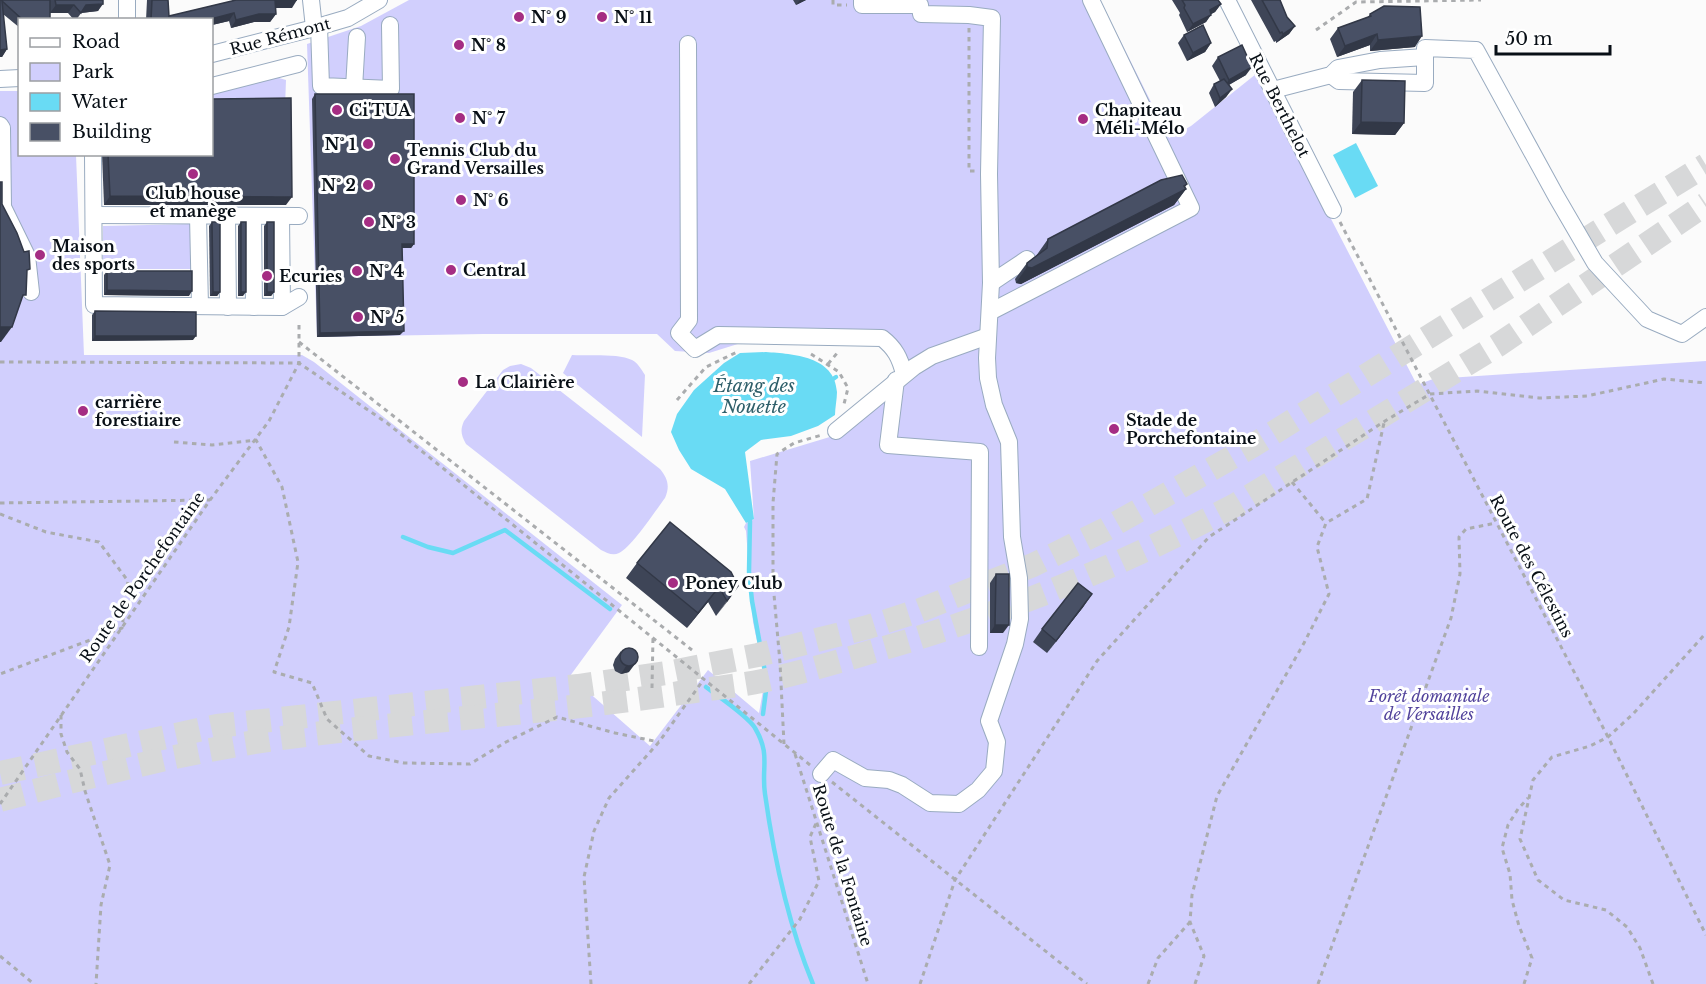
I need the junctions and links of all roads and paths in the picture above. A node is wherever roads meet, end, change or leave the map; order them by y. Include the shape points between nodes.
1 (127, 0) edge
2 (311, 0) edge
3 (379, 0) edge
4 (862, 0) edge
5 (1227, 0) edge
6 (1481, 0) edge
7 (1093, 5) edge
8 (969, 15) junction
9 (127, 18) edge
10 (390, 25) dead end
11 (316, 27) junction
12 (1316, 30) dead end
13 (357, 37) dead end
14 (688, 44) dead end
15 (213, 54) edge
16 (298, 64) dead end
17 (1425, 69) junction
18 (1337, 75) junction
19 (18, 78) edge
20 (0, 79) edge
21 (213, 86) edge
22 (354, 88) junction
23 (1273, 90) junction
24 (0, 125) edge
25 (93, 156) edge
26 (969, 171) dead end
27 (1333, 210) joint
28 (94, 215) junction
29 (198, 216) junction
30 (227, 216) junction
31 (254, 216) junction
32 (281, 216) junction
33 (299, 216) dead end
34 (1027, 259) dead end
35 (991, 284) junction
36 (31, 292) dead end
37 (299, 297) dead end
38 (200, 306) junction
39 (228, 306) junction
40 (254, 307) junction
41 (282, 307) junction
42 (990, 312) junction
43 (1706, 317) edge
44 (299, 322) dead end
45 (988, 336) junction
46 (299, 342) junction
47 (742, 349) dead end
48 (801, 352) dead end
49 (0, 362) edge
50 (299, 363) junction
51 (900, 377) junction
52 (1706, 383) edge
53 (1430, 394) junction
54 (677, 400) dead end
55 (843, 406) dead end
56 (1385, 421) junction
57 (836, 431) joint
58 (256, 440) junction
59 (174, 442) dead end
60 (1292, 482) junction
61 (210, 500) junction
62 (0, 503) edge
63 (0, 514) edge
64 (1326, 523) junction
65 (1496, 523) junction
66 (122, 628) junction
67 (1706, 633) edge
68 (653, 637) junction
69 (980, 646) dead end
70 (693, 650) dead end
71 (0, 674) edge
72 (704, 679) junction
73 (652, 688) dead end
74 (61, 714) junction
75 (1608, 737) junction
76 (659, 742) junction
77 (784, 744) junction
78 (795, 753) junction
79 (821, 774) junction
80 (1529, 798) junction
81 (0, 804) edge
82 (817, 820) junction
83 (955, 880) junction
84 (1190, 922) junction
85 (1706, 935) edge
86 (0, 956) edge
87 (34, 984) edge
88 (96, 984) edge
89 (591, 984) edge
90 (749, 984) edge
91 (868, 984) edge
92 (920, 984) edge
93 (1087, 984) edge
94 (1148, 984) edge
95 (1195, 984) edge
96 (1318, 984) edge
97 (1524, 984) edge
98 (1653, 984) edge

1 - 9 street
2 - 11 street
3 - 11 street, Rue Rémont via 348,18
4 - 8 street via 862,5 920,5 921,14
5 - 23 street, Rue Berthelot
6 - 12 path via 1356,2
7 - 42 street via 1191,208
8 - 26 path
8 - 35 street via 992,18
10 - 22 street via 391,89
11 - 15 street, Rue Rémont
11 - 22 street via 321,86
13 - 22 street
14 - 51 street via 689,320 679,333 695,349 718,335 882,338 892,345 900,359
16 - 21 street
17 - 18 street
17 - 18 street via 1380,60
17 - 43 street via 1425,48 1476,50 1596,263 1647,319 1682,334
18 - 23 street
19 - 20 street
23 - 27 street, Rue Berthelot
24 - 36 street via 6,171 3,207 27,256
25 - 28 street
27 - 53 path, Route des Célestins
28 - 29 street
28 - 38 street via 94,305
29 - 30 street
29 - 38 street
30 - 31 street
30 - 39 street
31 - 32 street
31 - 40 street
32 - 33 street
32 - 41 street
34 - 35 street
35 - 42 street
37 - 41 street
38 - 39 street
39 - 40 street
40 - 41 street
42 - 45 street
44 - 46 path
45 - 51 street via 932,356
45 - 79 street via 988,378 994,405 1010,442 1012,537 1020,619 988,721 997,742 994,771 959,804 930,803 902,785 865,778 833,760
46 - 50 path
46 - 70 path
47 - 54 path via 706,367
48 - 55 path via 813,354 839,372 848,388
49 - 50 path
50 - 58 path, Route de Porchefontaine
50 - 68 path via 387,423
51 - 57 street
51 - 69 street via 888,445 980,452
52 - 53 path via 1664,378 1587,396 1539,398 1477,392
53 - 56 path
53 - 65 path, Route des Célestins
56 - 60 path
56 - 64 path via 1367,499
57 - 77 path via 794,443 777,454 772,502 773,583
58 - 59 path via 212,446
58 - 61 path, Route de Porchefontaine
58 - 76 path via 282,487 298,562 289,627 274,672 312,683 327,718 369,756 404,763 470,764 557,717
60 - 64 path
60 - 83 path via 1209,537 1097,661
61 - 62 path
61 - 66 path, Route de Porchefontaine
63 - 66 path via 46,532 99,542 128,581
64 - 84 path via 1317,547 1329,594 1217,796 1192,895
65 - 75 path, Route des Célestins
65 - 96 path via 1466,529 1459,537 1460,574 1451,618
66 - 71 path
66 - 74 path, Route de Porchefontaine
67 - 75 path
68 - 72 path
68 - 73 path
72 - 76 path
72 - 77 path
74 - 81 path, Route de Porchefontaine
74 - 88 path via 62,734 80,769 110,865 101,905
75 - 80 path via 1552,757 1533,780
75 - 85 path, Route des Célestins
76 - 89 path via 609,798 594,831 585,877
77 - 78 path
78 - 79 path
78 - 82 path, Route de la Fontaine
79 - 83 path
80 - 97 path via 1508,825 1502,848 1519,926 1532,958
80 - 98 path via 1520,839 1538,879 1564,900 1606,910 1627,927 1640,948
82 - 90 path via 810,837 819,881 800,919
82 - 91 path, Route de la Fontaine
83 - 92 path
83 - 93 path
84 - 94 path via 1158,958
84 - 95 path via 1204,956
86 - 87 path

